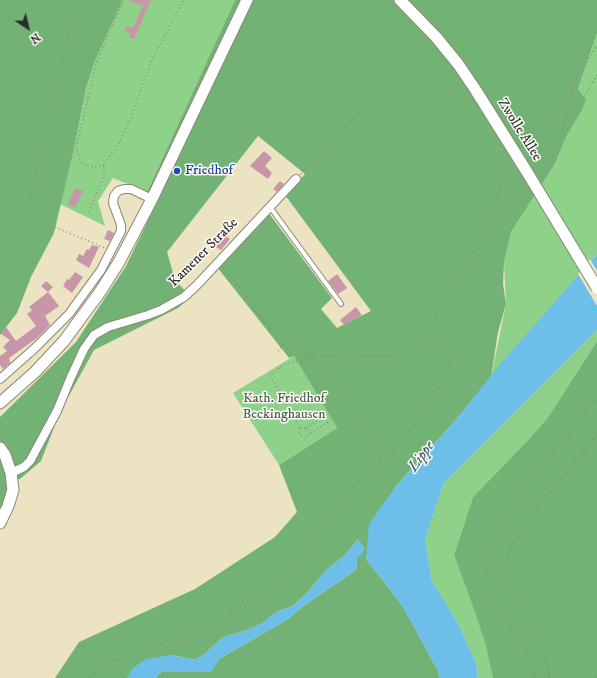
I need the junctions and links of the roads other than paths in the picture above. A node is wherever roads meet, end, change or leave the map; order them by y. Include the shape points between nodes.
1 (248, 0) edge
2 (400, 0) edge
3 (296, 179) road end
4 (152, 199) junction
5 (270, 206) junction
6 (597, 288) edge
7 (341, 304) dead end
8 (0, 378) edge
9 (0, 404) edge
10 (0, 448) edge
11 (11, 473) junction
12 (0, 523) edge

1 - 4 main road
2 - 6 main road, Zwolle Allee, bridge via 458,64
3 - 5 street, Kamener Straße
4 - 8 street via 131,189 118,191 113,203 121,231 92,284 69,314
4 - 9 main road via 119,262 84,315 50,357
5 - 7 lane
5 - 11 street, Kamener Straße via 197,285 173,304 148,315 108,327 94,335 84,349 57,411 30,461
10 - 11 main road
11 - 12 main road via 13,490

